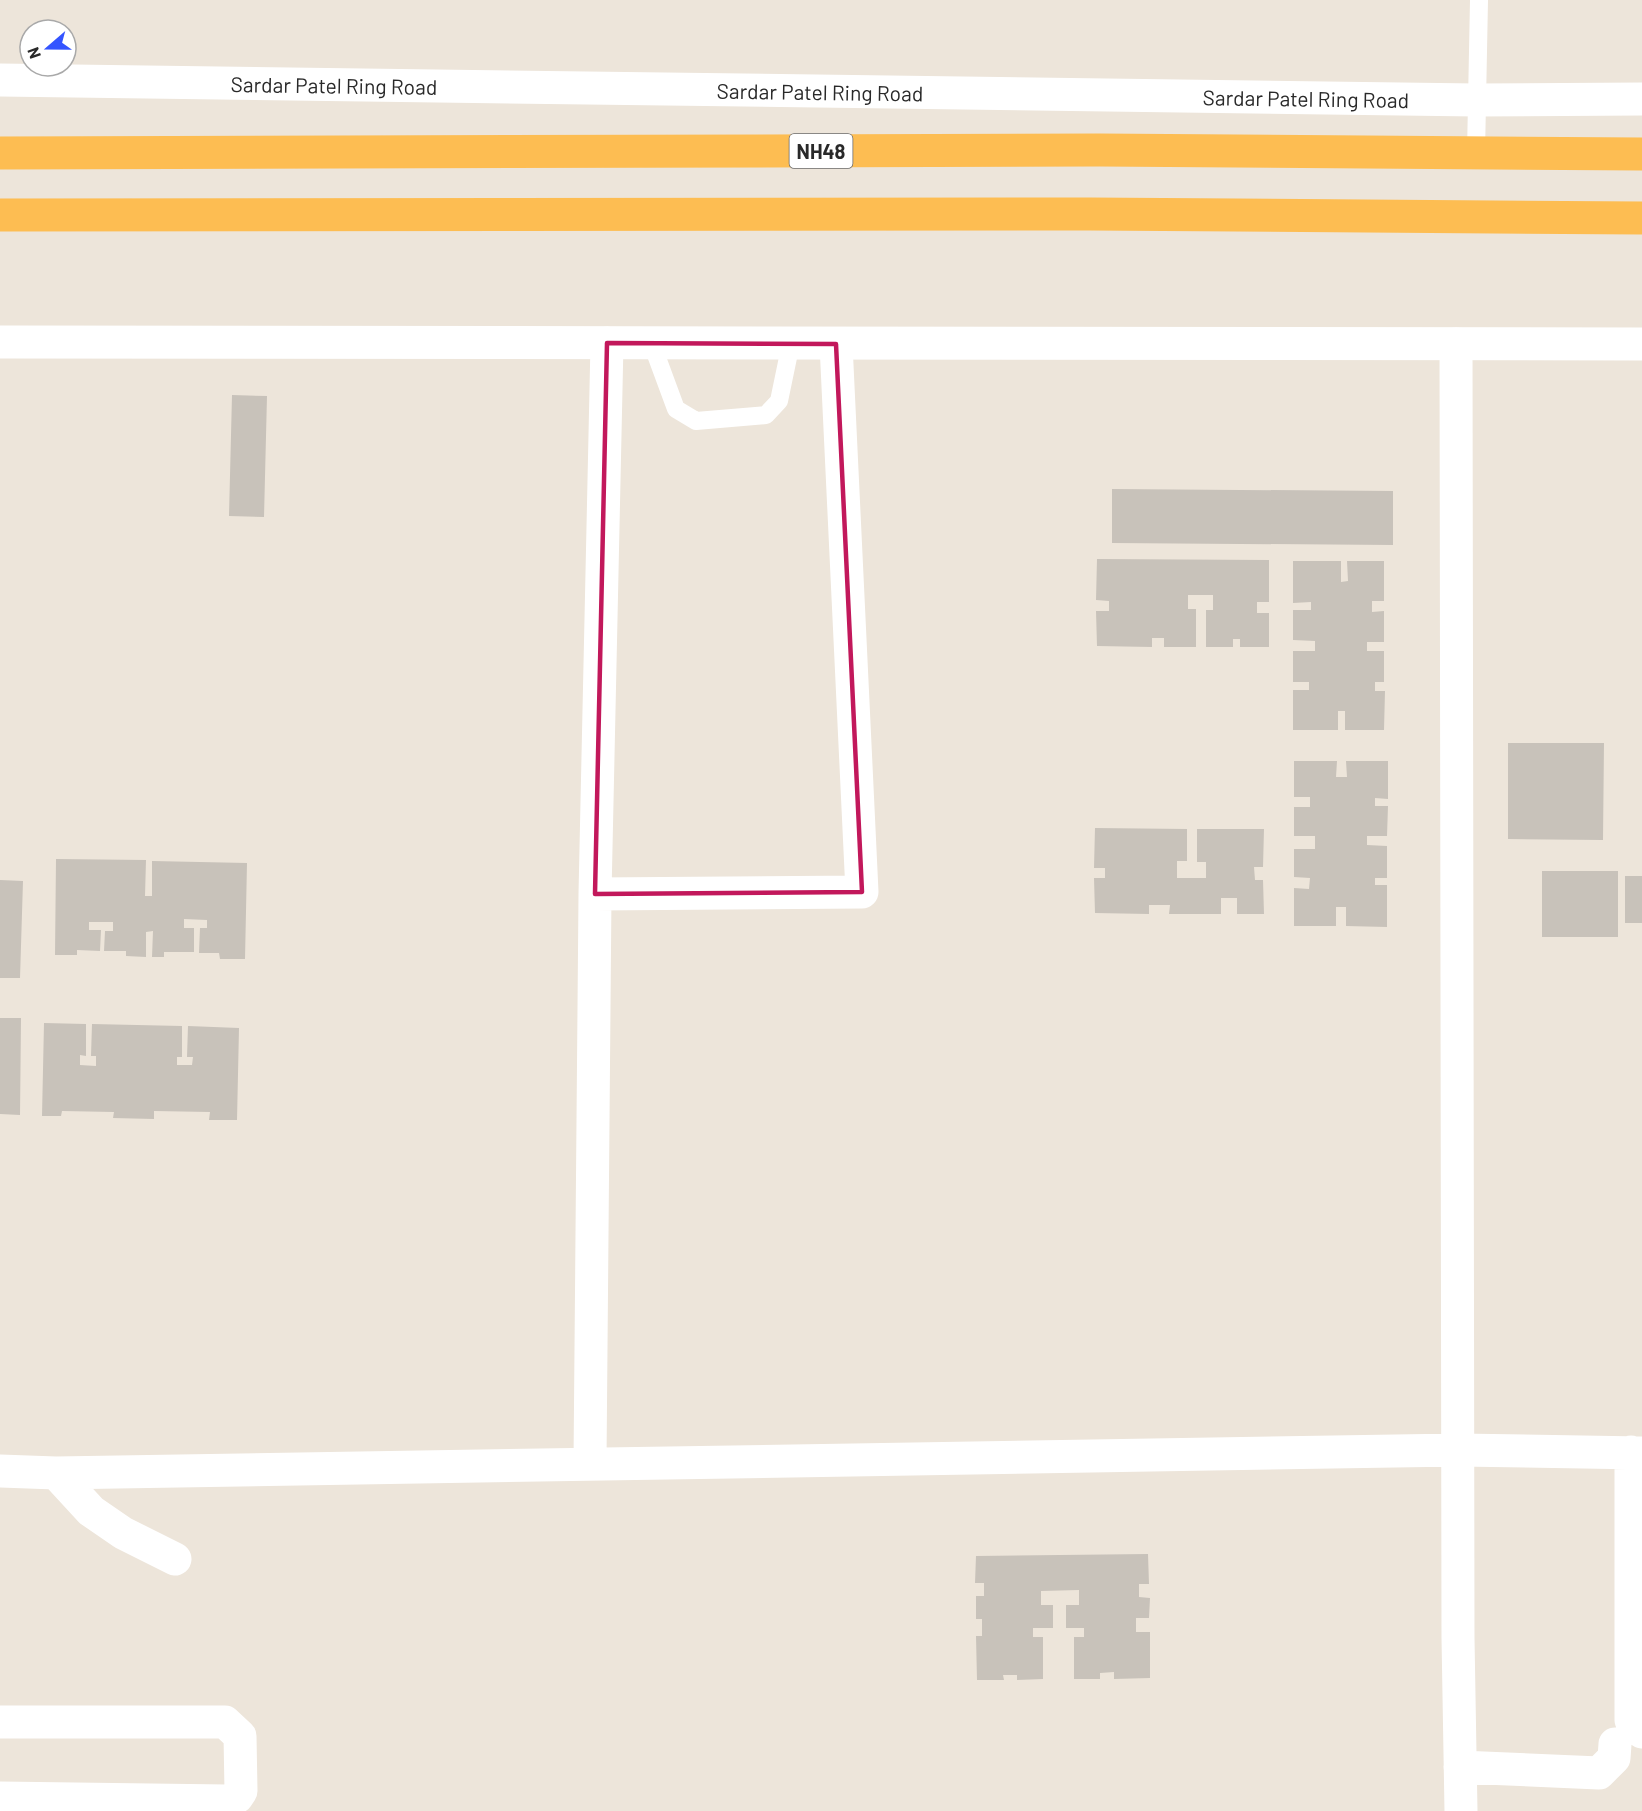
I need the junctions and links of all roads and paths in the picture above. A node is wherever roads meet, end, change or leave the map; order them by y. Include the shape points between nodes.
1 (1479, 0) edge
2 (0, 80) edge
3 (1642, 99) edge
4 (1476, 100) junction
5 (0, 153) edge
6 (1476, 153) junction
7 (1642, 154) edge
8 (0, 215) edge
9 (1642, 218) edge
10 (0, 342) edge
11 (607, 343) junction
12 (791, 343) junction
13 (652, 344) junction
14 (836, 344) junction
15 (1456, 344) junction
16 (1642, 344) edge
17 (595, 894) junction
18 (1458, 1450) junction
19 (1636, 1453) edge
20 (590, 1462) junction
21 (0, 1471) edge
22 (56, 1473) junction
23 (175, 1559) dead end
24 (1636, 1626) edge
25 (0, 1722) edge
26 (1628, 1738) edge
27 (1460, 1767) junction
28 (0, 1798) edge
29 (1461, 1811) edge

1 - 4 lane
2 - 4 street, Sardar Patel Ring Road
3 - 4 street, Sardar Patel Ring Road
4 - 6 lane
5 - 6 highway, NH48 via 1076,150
6 - 7 highway, NH48
8 - 9 highway
10 - 11 street
11 - 13 street
11 - 17 street
12 - 13 street
12 - 13 lane via 779,401 766,416 696,421 676,409
12 - 14 street
14 - 15 street
14 - 17 street via 862,892
15 - 16 street
15 - 18 street
17 - 20 street
18 - 19 street
18 - 20 street
18 - 27 street
19 - 24 street
20 - 22 street
21 - 22 street
22 - 23 street via 91,1511 123,1533
24 - 26 street
25 - 28 street via 225,1722 240,1736 241,1791 227,1801
26 - 27 street via 1599,1773
27 - 29 street

